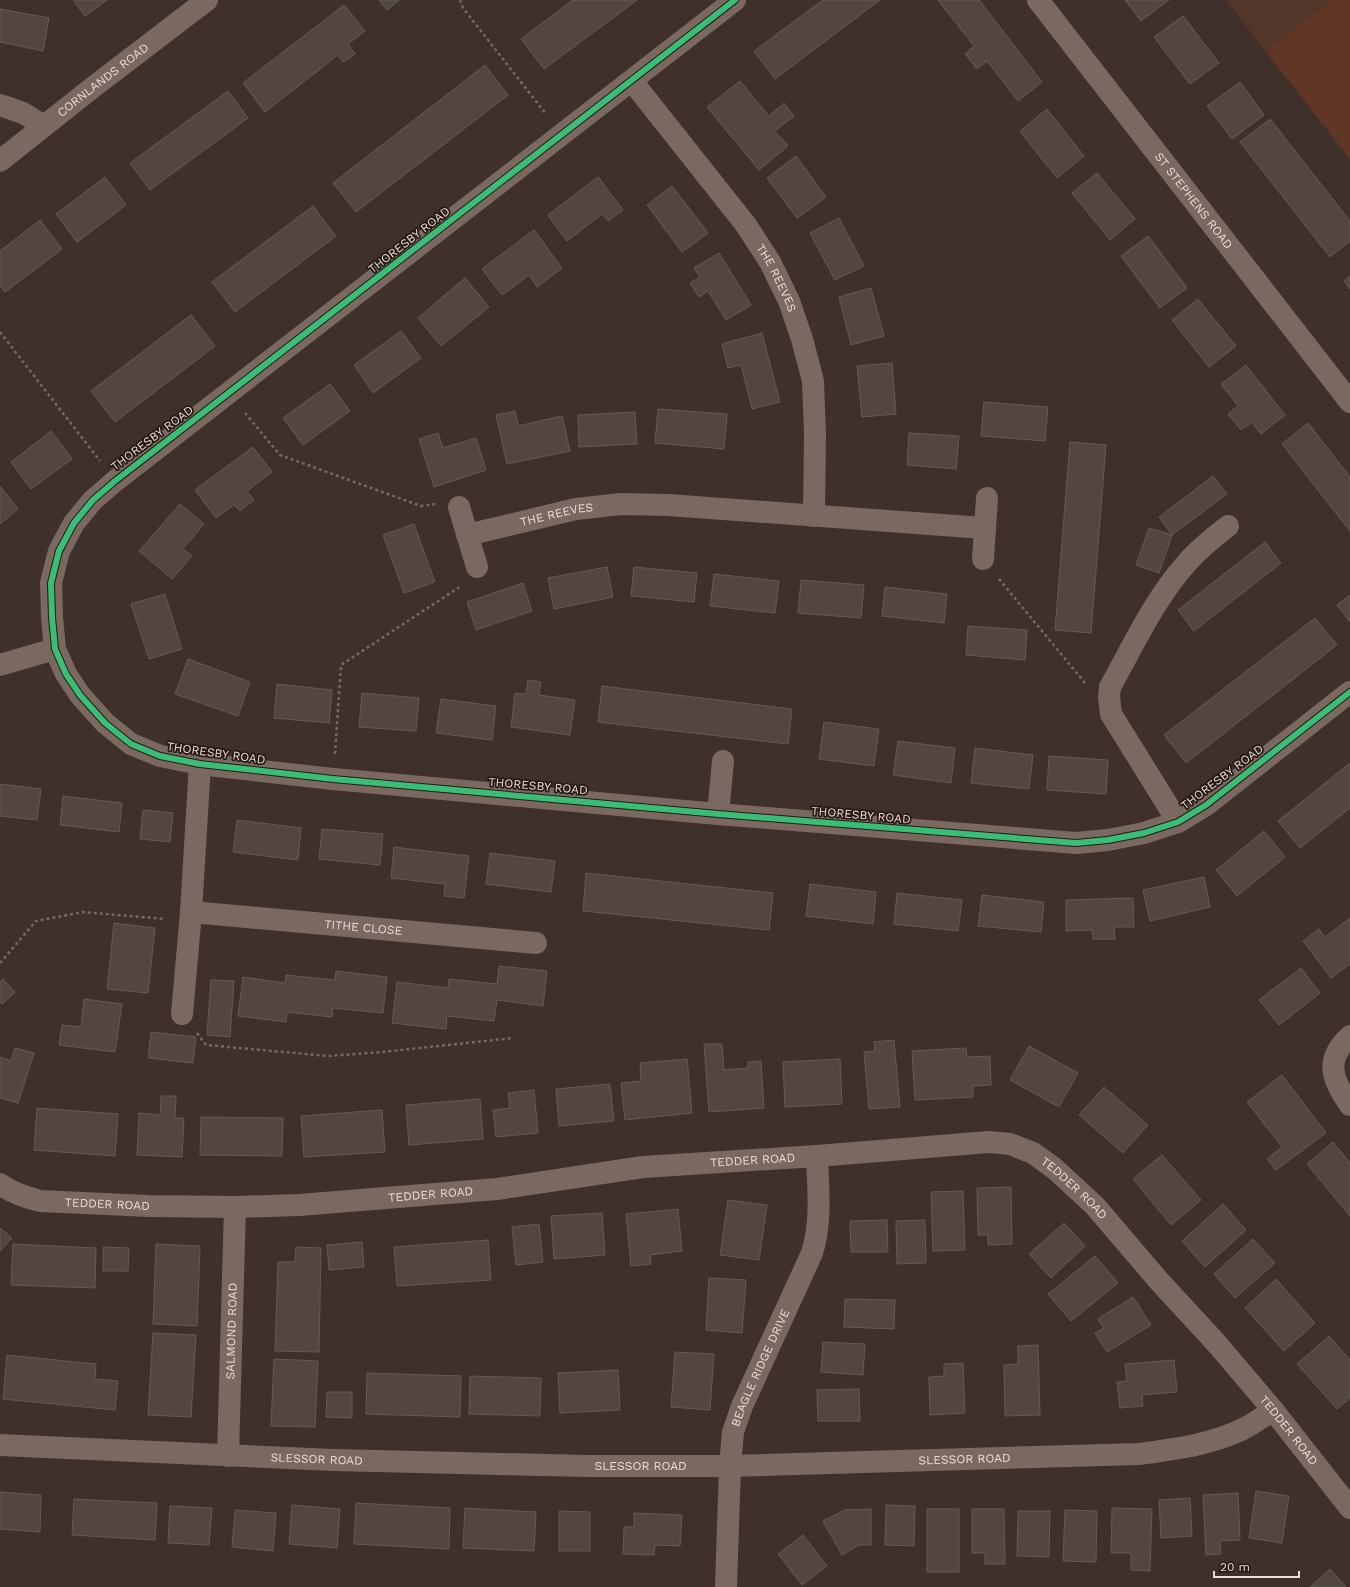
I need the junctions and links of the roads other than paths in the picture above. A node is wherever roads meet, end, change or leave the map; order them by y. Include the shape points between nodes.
1 (207, 0) edge
2 (736, 0) edge
3 (1038, 0) edge
4 (632, 81) junction
5 (0, 105) edge
6 (44, 126) junction
7 (0, 161) edge
8 (1350, 402) edge
9 (987, 498) dead end
10 (459, 507) road end
11 (814, 516) junction
12 (1228, 526) dead end
13 (984, 528) junction
14 (468, 535) junction
15 (983, 559) road end
16 (477, 567) road end
17 (56, 649) junction
18 (0, 665) edge
19 (1350, 692) edge
20 (723, 761) dead end
21 (200, 764) junction
22 (718, 814) junction
23 (1178, 822) junction
24 (191, 912) junction
25 (536, 943) dead end
26 (182, 1014) road end
27 (1350, 1036) edge
28 (1350, 1105) edge
29 (816, 1156) junction
30 (0, 1184) edge
31 (235, 1207) junction
32 (1273, 1410) junction
33 (0, 1445) edge
34 (228, 1456) junction
35 (730, 1466) junction
36 (1350, 1508) edge
37 (726, 1587) edge

1 - 6 street, CORNLANDS ROAD
2 - 4 street, THORESBY ROAD
3 - 8 street, ST STEPHENS ROAD
4 - 11 street, THE REEVES via 746,225 770,262 789,301 812,381 815,432
4 - 17 street, THORESBY ROAD via 93,500 74,523 59,551 52,582 52,617
5 - 6 street via 23,113
6 - 7 street, CORNLANDS ROAD
9 - 13 street
10 - 14 street
11 - 13 street, THE REEVES
11 - 14 street, THE REEVES via 621,504 576,509
12 - 23 street via 1185,564 1163,592 1110,687 1111,714
13 - 15 street
14 - 16 street
17 - 18 street
17 - 21 street, THORESBY ROAD via 66,674 80,695 105,723 131,744 160,756
19 - 23 street, THORESBY ROAD via 1206,805
20 - 22 street
21 - 22 street, THORESBY ROAD via 333,779
21 - 24 street
22 - 23 street, THORESBY ROAD via 1076,844 1144,833
24 - 25 street, TITHE CLOSE
24 - 26 street
27 - 28 street via 1342,1043 1334,1058 1333,1074
29 - 31 street, TEDDER ROAD via 644,1167 489,1189 299,1205
29 - 32 street, TEDDER ROAD via 989,1142 1010,1144 1033,1153 1055,1169 1095,1206
29 - 35 street, BEAGLE RIDGE DRIVE via 819,1220 817,1236 812,1253 742,1406 733,1432
30 - 31 street, TEDDER ROAD via 6,1189 40,1201
31 - 34 street, SALMOND ROAD
32 - 35 street, SLESSOR ROAD via 1226,1437 1182,1448 1139,1454
32 - 36 street, TEDDER ROAD
33 - 34 street, SLESSOR ROAD
34 - 35 street, SLESSOR ROAD via 472,1464
35 - 37 street, BEAGLE RIDGE DRIVE

